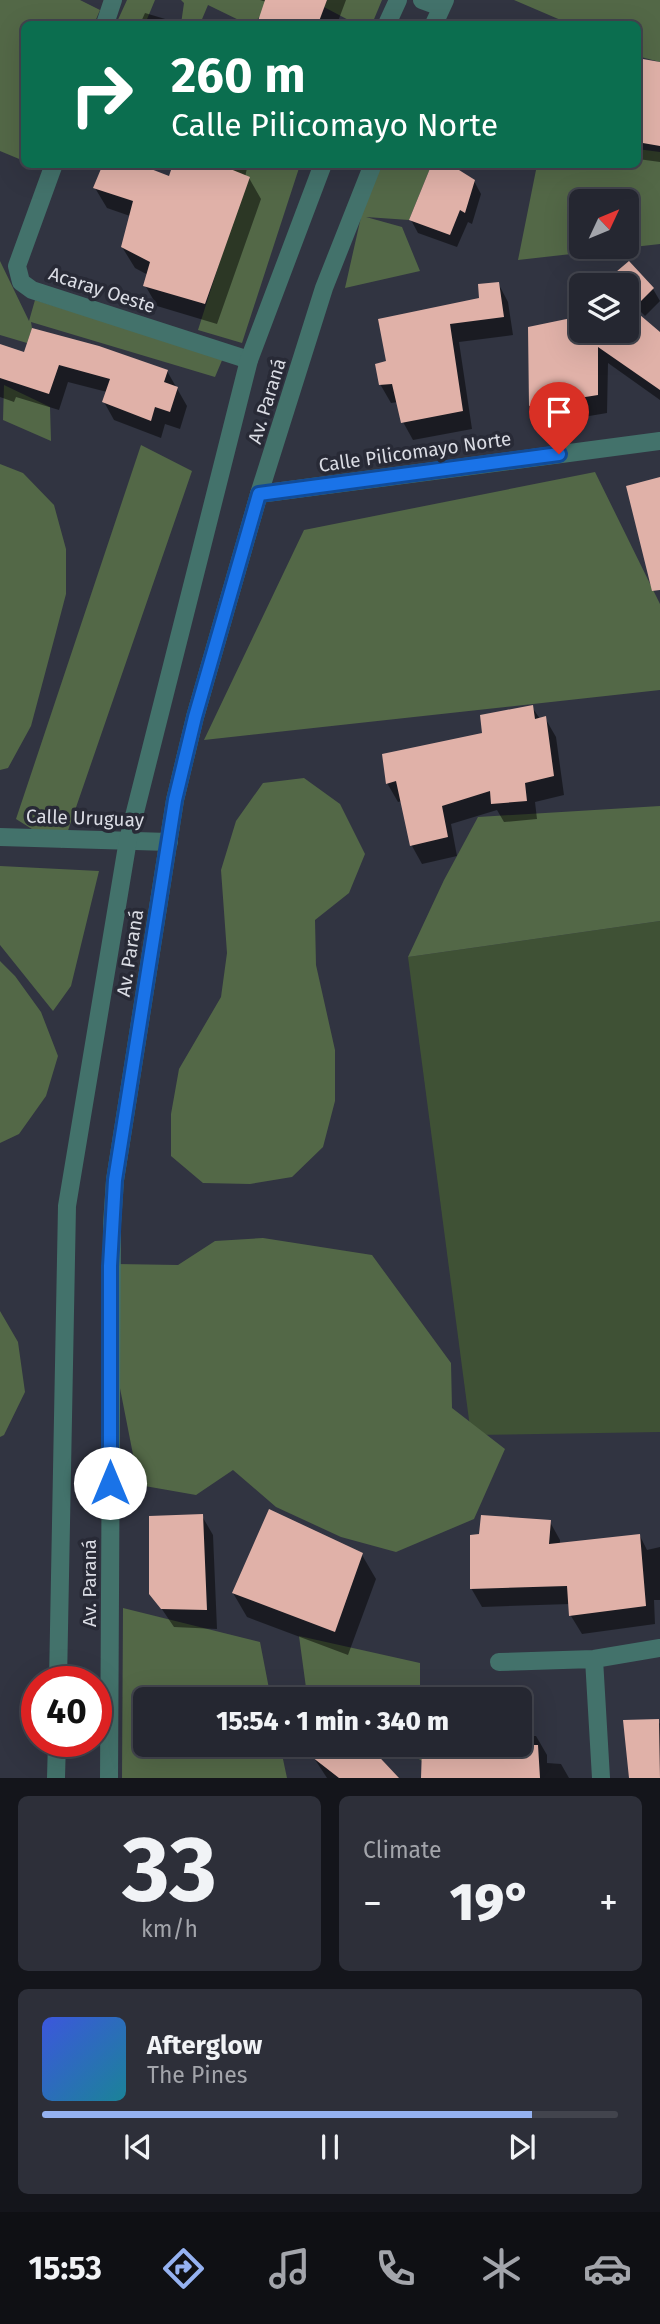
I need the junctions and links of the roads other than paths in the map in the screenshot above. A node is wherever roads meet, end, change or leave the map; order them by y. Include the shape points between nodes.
1 (113, 0) edge
2 (398, 0) edge
3 (422, 0) edge
4 (443, 4) edge
5 (105, 21) edge
6 (388, 21) edge
7 (435, 21) edge
8 (53, 168) edge
9 (321, 168) edge
10 (371, 168) edge
11 (249, 360) junction
12 (660, 440) edge
13 (259, 494) junction
14 (0, 837) edge
15 (128, 840) junction
16 (169, 842) junction
17 (660, 1648) edge
18 (594, 1659) junction
19 (499, 1662) dead end
20 (58, 1666) edge
21 (57, 1757) edge
22 (56, 1778) edge
23 (109, 1778) edge
24 (601, 1778) edge

1 - 5 street
2 - 6 street
3 - 4 street
4 - 7 street
8 - 11 street, Acaray Oeste via 17,266 21,282 32,290
9 - 11 street, Av. Paraná
10 - 13 street, Av. Paraná via 324,288
11 - 15 street, Av. Paraná
12 - 13 street, Calle Pilicomayo Norte
13 - 16 street, Av. Paraná via 195,717
14 - 15 street, Calle Uruguay
15 - 16 street, Calle Uruguay
15 - 20 street, Av. Paraná via 67,1206
16 - 23 street, Av. Paraná via 115,1180 112,1224
17 - 18 street
18 - 19 street
18 - 24 street
21 - 22 street

